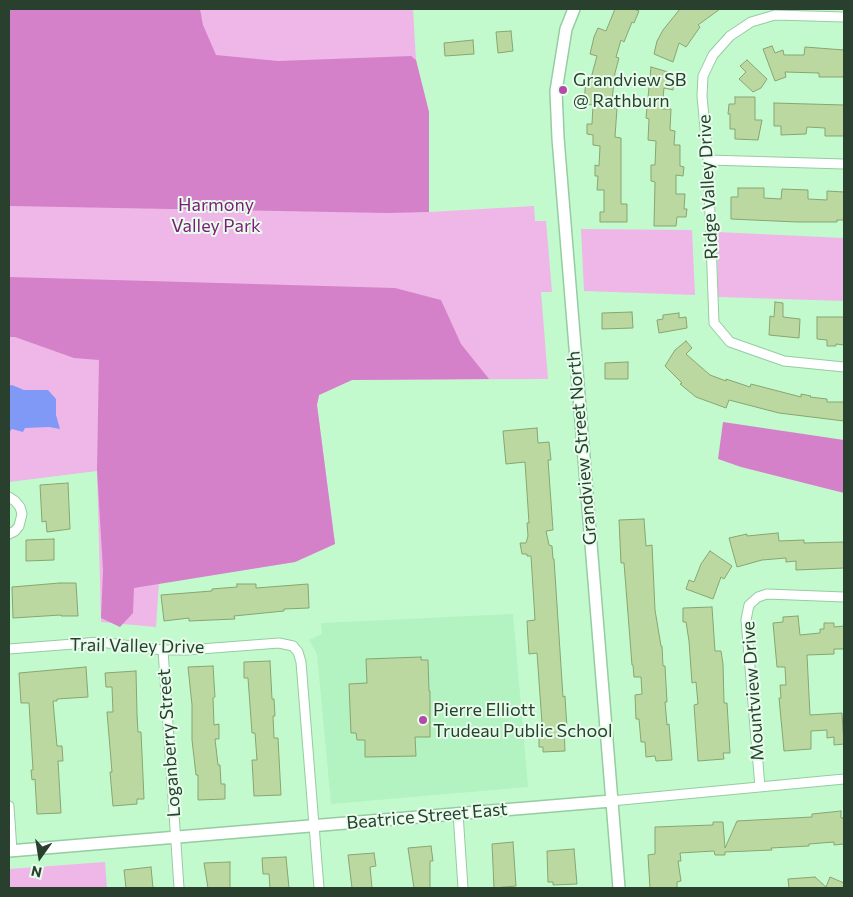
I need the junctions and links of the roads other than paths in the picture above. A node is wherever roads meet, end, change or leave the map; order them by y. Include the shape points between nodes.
1 (574, 9) edge
2 (844, 17) edge
3 (708, 160) junction
4 (844, 164) edge
5 (844, 367) edge
6 (9, 497) edge
7 (9, 534) edge
8 (844, 597) edge
9 (9, 649) edge
10 (163, 650) junction
11 (844, 779) edge
12 (760, 787) junction
13 (611, 801) junction
14 (9, 806) edge
15 (458, 813) junction
16 (313, 826) junction
17 (175, 837) junction
18 (10, 851) edge
19 (179, 888) edge
20 (319, 888) edge
21 (464, 888) edge
22 (619, 888) edge

1 - 13 street, Grandview Street North via 566,29 556,91 557,119
2 - 3 street, Ridge Valley Drive via 775,15 751,22 730,36 713,55 703,76
3 - 4 street
3 - 5 street, Ridge Valley Drive via 714,323 730,342 784,361
6 - 7 street via 20,507 22,514 19,526
8 - 12 street, Mountview Drive via 767,594 749,605 746,620
9 - 10 street, Trail Valley Drive via 100,642
10 - 16 street, Trail Valley Drive via 279,643 294,646 301,662
10 - 17 street, Loganberry Street
11 - 12 street, Beatrice Street East
12 - 13 street, Beatrice Street East
13 - 15 street, Beatrice Street East
13 - 22 street, Grandview Street North
14 - 18 street
15 - 16 street, Beatrice Street East
15 - 21 street
16 - 17 street, Beatrice Street East
16 - 20 street
17 - 18 street, Beatrice Street East
17 - 19 street, Loganberry Street

